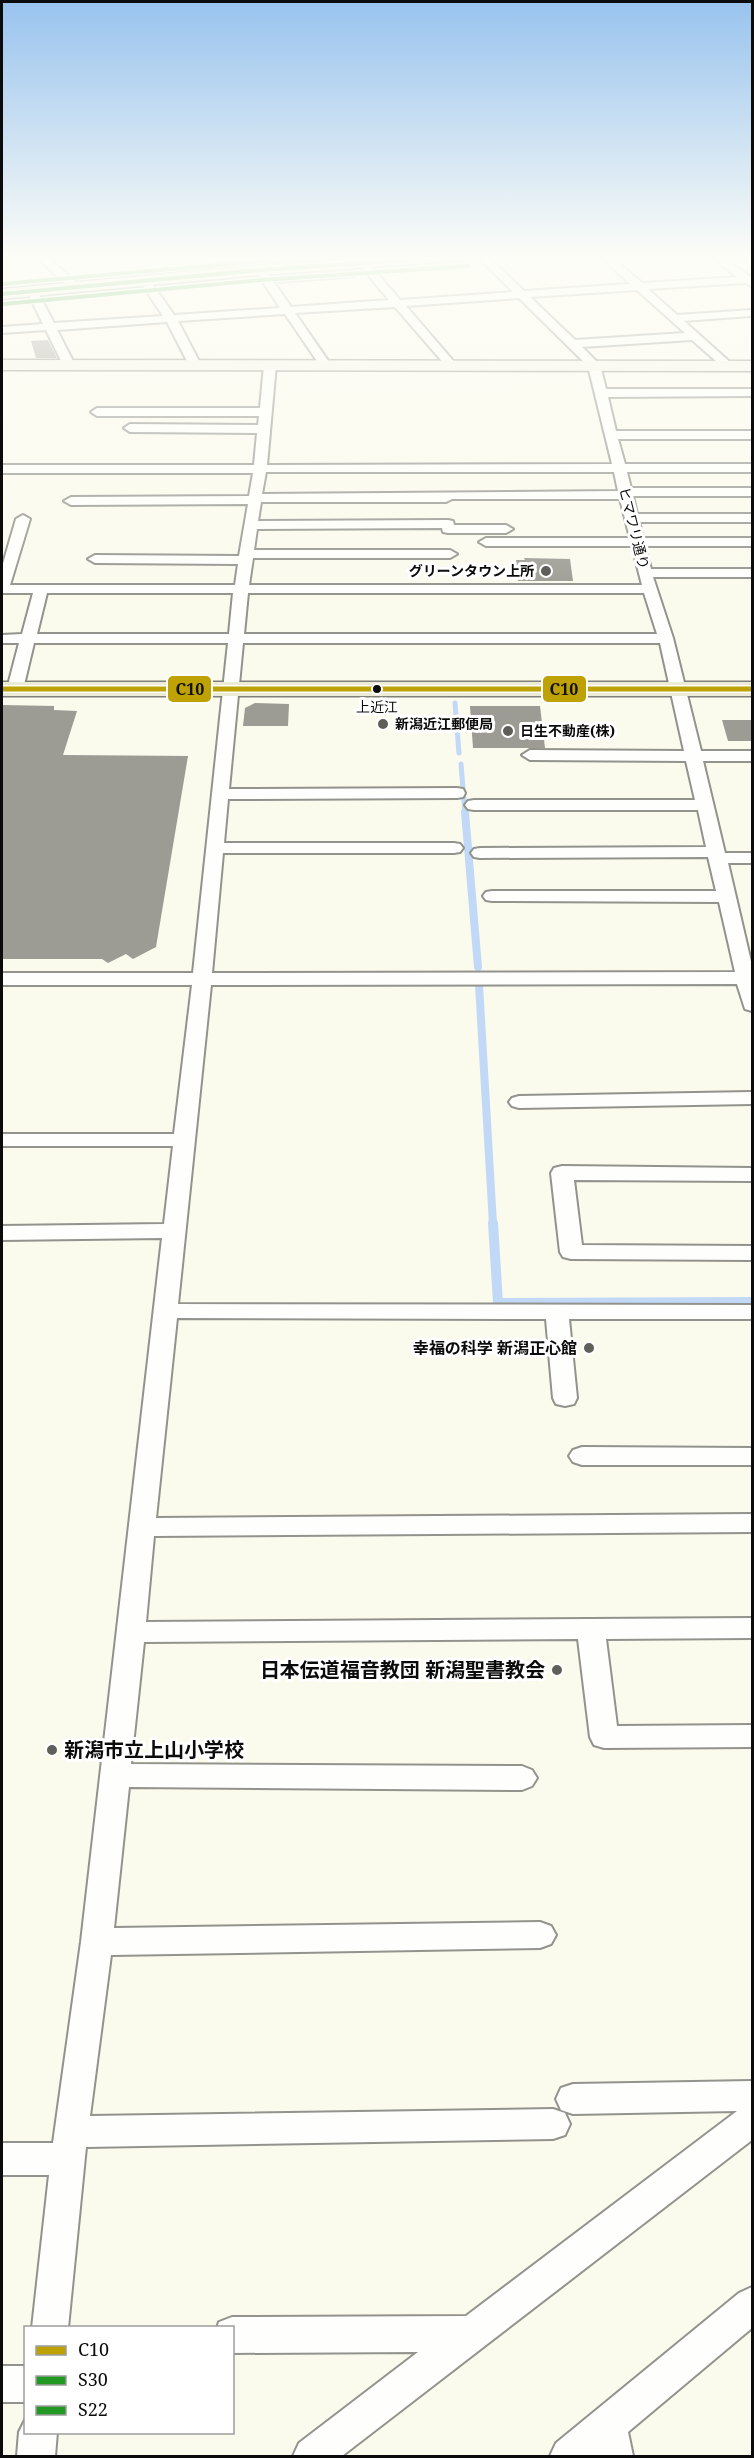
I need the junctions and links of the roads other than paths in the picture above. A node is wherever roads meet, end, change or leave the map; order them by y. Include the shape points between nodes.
1 (269, 371) edge
2 (595, 371) edge
3 (753, 392) edge
4 (601, 393) junction
5 (97, 412) dead end
6 (265, 412) junction
7 (130, 428) dead end
8 (264, 429) junction
9 (611, 435) junction
10 (753, 435) edge
11 (260, 468) junction
12 (620, 468) junction
13 (753, 468) edge
14 (2, 469) edge
15 (753, 492) edge
16 (625, 494) junction
17 (255, 499) junction
18 (71, 501) dead end
19 (753, 518) edge
20 (23, 519) dead end
21 (252, 525) junction
22 (599, 528) dead end
23 (631, 529) junction
24 (486, 542) dead end
25 (753, 542) edge
26 (450, 554) dead end
27 (247, 557) junction
28 (95, 560) dead end
29 (645, 573) junction
30 (753, 573) edge
31 (2, 588) edge
32 (41, 589) junction
33 (241, 589) junction
34 (650, 589) junction
35 (236, 638) junction
36 (666, 638) junction
37 (2, 639) edge
38 (28, 639) junction
39 (8, 689) edge
40 (676, 689) junction
41 (753, 689) edge
42 (230, 690) junction
43 (530, 755) dead end
44 (692, 756) junction
45 (753, 756) edge
46 (220, 794) junction
47 (456, 794) dead end
48 (704, 804) junction
49 (474, 805) dead end
50 (215, 848) junction
51 (454, 848) dead end
52 (480, 853) dead end
53 (715, 855) junction
54 (753, 858) edge
55 (492, 896) dead end
56 (725, 897) junction
57 (202, 978) junction
58 (749, 978) edge
59 (2, 979) edge
60 (753, 1005) edge
61 (753, 1098) edge
62 (519, 1102) dead end
63 (2, 1140) edge
64 (184, 1140) junction
65 (753, 1174) edge
66 (175, 1231) junction
67 (2, 1233) edge
68 (753, 1253) edge
69 (166, 1311) junction
70 (557, 1312) junction
71 (753, 1312) edge
72 (565, 1398) dead end
73 (582, 1456) dead end
74 (753, 1456) edge
75 (753, 1523) edge
76 (142, 1527) junction
77 (753, 1628) edge
78 (591, 1629) junction
79 (131, 1632) junction
80 (753, 1736) edge
81 (115, 1775) junction
82 (522, 1778) dead end
83 (540, 1935) dead end
84 (97, 1942) junction
85 (753, 2096) edge
86 (753, 2120) edge
87 (70, 2145) junction
88 (2, 2159) edge
89 (753, 2305) edge
90 (50, 2326) edge
91 (472, 2334) junction
92 (234, 2335) edge
93 (2, 2384) edge
94 (24, 2384) edge
95 (38, 2434) edge
96 (611, 2440) edge
97 (36, 2457) edge
98 (312, 2457) edge
99 (568, 2457) edge

1 - 6 street
2 - 4 street, ヒマワリ通り
3 - 4 street
4 - 9 street, ヒマワリ通り
5 - 6 street
6 - 8 street
7 - 8 street
8 - 11 street
9 - 10 street
9 - 12 street, ヒマワリ通り via 622,453
11 - 12 street
11 - 14 street
11 - 17 street
12 - 13 street
12 - 16 street, ヒマワリ通り
15 - 16 street
16 - 17 street
16 - 23 street, ヒマワリ通り
17 - 18 street
17 - 21 street
19 - 23 street
20 - 31 street
21 - 22 street
21 - 27 street
23 - 24 street
23 - 25 street
23 - 29 street, ヒマワリ通り
26 - 27 street
27 - 28 street
27 - 33 street
29 - 30 street
29 - 34 street, ヒマワリ通り
31 - 32 street
32 - 33 street
32 - 38 street
33 - 34 street
33 - 35 street
34 - 36 street, ヒマワリ通り
35 - 36 street
35 - 38 street
35 - 42 street
36 - 40 street, ヒマワリ通り
37 - 38 street
38 - 39 street
39 - 42 main road
40 - 41 main road
40 - 42 main road
40 - 44 street, ヒマワリ通り
42 - 46 street
43 - 44 street
44 - 45 street
44 - 48 street, ヒマワリ通り
46 - 47 street
46 - 50 street
48 - 49 street
48 - 53 street, ヒマワリ通り
50 - 51 street
50 - 57 street
52 - 53 street
53 - 54 street
53 - 56 street, ヒマワリ通り
55 - 56 street
56 - 58 street, ヒマワリ通り
57 - 58 street
57 - 59 street
57 - 64 street
58 - 60 street, ヒマワリ通り
61 - 62 street
63 - 64 street
64 - 66 street
65 - 68 street via 562,1173 572,1252
66 - 67 street
66 - 69 street
69 - 70 street
69 - 76 street
70 - 71 street
70 - 72 street
73 - 74 street
75 - 76 street
76 - 79 street
77 - 78 street
78 - 79 street
78 - 80 street via 604,1737
79 - 81 street
81 - 82 street
81 - 84 street
83 - 84 street
84 - 87 street
85 - 87 street
86 - 91 street
87 - 88 street
87 - 90 street
89 - 96 street
91 - 92 street
91 - 98 street
93 - 94 street
95 - 97 street
96 - 99 street

